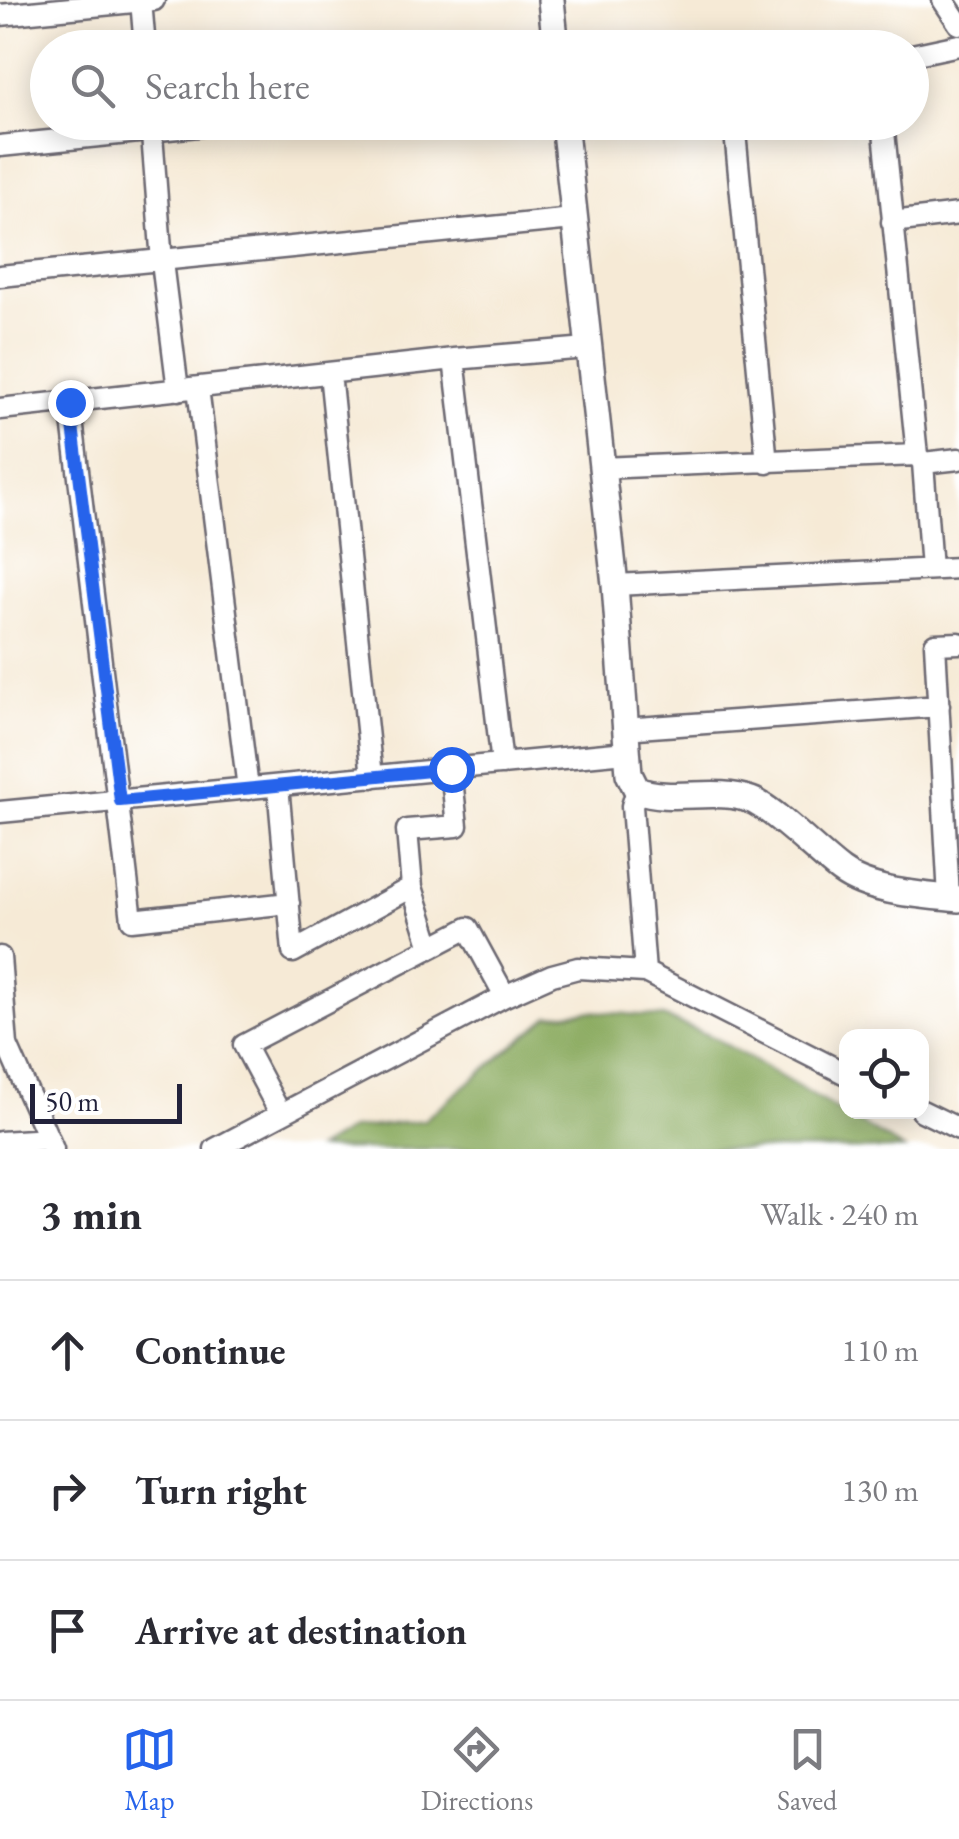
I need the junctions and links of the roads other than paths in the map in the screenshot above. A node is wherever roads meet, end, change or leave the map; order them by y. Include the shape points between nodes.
1 (154, 0) edge
2 (551, 0) edge
3 (943, 0) edge
4 (141, 1) edge
5 (0, 14) edge
6 (959, 24) edge
7 (143, 30) edge
8 (554, 30) edge
9 (959, 46) edge
10 (929, 52) edge
11 (48, 140) edge
12 (153, 140) edge
13 (566, 140) edge
14 (736, 140) edge
15 (885, 140) edge
16 (0, 146) edge
17 (959, 214) edge
18 (574, 219) junction
19 (892, 222) junction
20 (162, 262) junction
21 (0, 276) edge
22 (587, 348) junction
23 (454, 359) junction
24 (330, 373) junction
25 (188, 389) junction
26 (70, 402) junction
27 (0, 409) edge
28 (920, 459) junction
29 (959, 459) edge
30 (767, 464) junction
31 (600, 468) junction
32 (959, 568) edge
33 (931, 569) junction
34 (615, 585) junction
35 (959, 643) edge
36 (939, 706) junction
37 (625, 741) junction
38 (502, 764) junction
39 (451, 769) junction
40 (372, 777) junction
41 (278, 786) junction
42 (248, 789) junction
43 (637, 790) junction
44 (120, 801) junction
45 (0, 812) edge
46 (412, 888) junction
47 (954, 898) edge
48 (289, 903) junction
49 (431, 947) junction
50 (0, 957) edge
51 (645, 972) junction
52 (505, 996) junction
53 (839, 1070) edge
54 (280, 1113) junction
55 (929, 1115) edge
56 (959, 1130) edge
57 (0, 1142) edge
58 (51, 1144) edge
59 (215, 1149) edge

1 - 4 street
2 - 8 street
3 - 6 street
4 - 5 street
4 - 7 street
9 - 10 street
11 - 16 street
12 - 20 street
13 - 18 street
14 - 30 street
15 - 19 street
17 - 19 street
18 - 20 street
18 - 22 street
19 - 28 street
20 - 21 street
20 - 25 street
22 - 23 street
22 - 31 street
23 - 24 street
23 - 38 street
24 - 25 street
24 - 40 street
25 - 26 street
25 - 42 street
26 - 27 street
26 - 44 street
28 - 29 street
28 - 30 street
28 - 33 street
30 - 31 street
31 - 34 street
32 - 33 street
33 - 34 street
34 - 37 street
35 - 36 street via 936,644
36 - 37 street
36 - 47 street
37 - 38 street
37 - 43 street
38 - 39 street
39 - 40 street
39 - 46 street via 457,826 406,830
40 - 41 street
41 - 42 street
41 - 48 street
42 - 44 street
43 - 47 street via 754,800 845,874 920,897
43 - 51 street via 632,806
44 - 45 street
44 - 48 street via 132,920
46 - 48 street via 293,952
46 - 49 street
49 - 52 street via 468,928
49 - 54 street via 244,1045
50 - 58 street via 8,1045
51 - 52 street via 578,968
51 - 53 street
52 - 54 street
54 - 59 street
55 - 56 street
57 - 58 street

